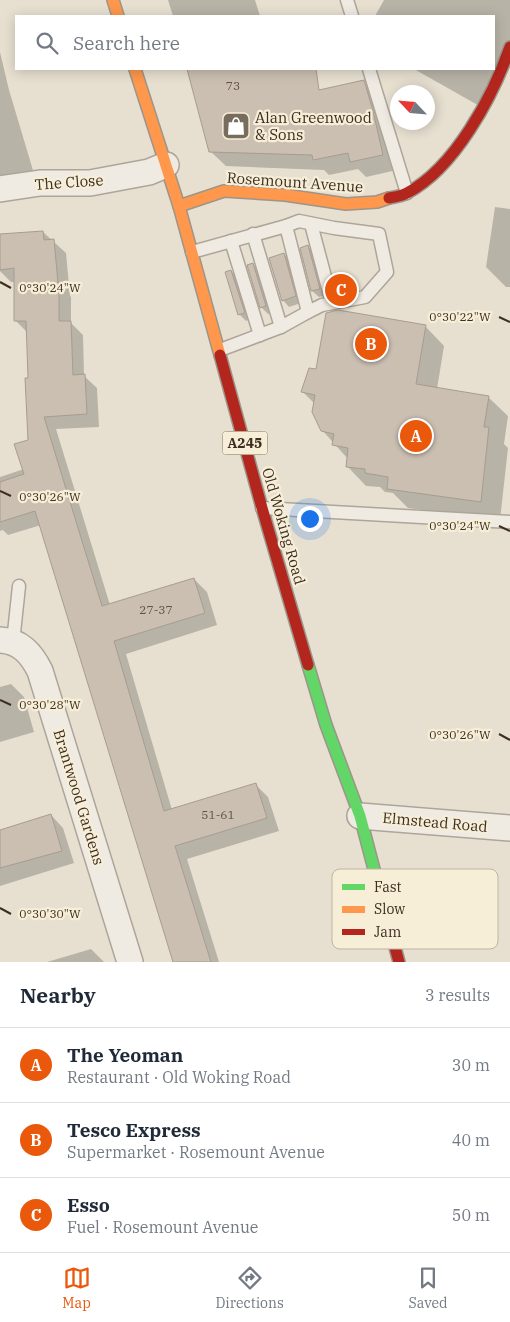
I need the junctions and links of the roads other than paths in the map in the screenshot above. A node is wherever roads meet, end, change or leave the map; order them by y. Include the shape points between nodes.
1 (113, 0) edge
2 (347, 0) edge
3 (118, 15) edge
4 (352, 15) edge
5 (510, 47) edge
6 (135, 70) edge
7 (369, 70) edge
8 (166, 165) junction
9 (0, 189) edge
10 (407, 193) junction
11 (179, 206) junction
12 (311, 224) junction
13 (286, 226) junction
14 (253, 234) junction
15 (231, 241) junction
16 (192, 252) junction
17 (332, 303) junction
18 (308, 312) junction
19 (281, 327) junction
20 (260, 335) junction
21 (220, 350) junction
22 (262, 508) junction
23 (510, 522) edge
24 (19, 586) dead end
25 (7, 641) edge
26 (360, 816) junction
27 (510, 828) edge
28 (374, 869) edge
29 (396, 949) edge
30 (130, 962) edge
31 (399, 962) edge

1 - 3 main road
2 - 4 lane
5 - 10 main road, Rosemount Avenue via 484,107 461,142 436,172
6 - 8 main road, Old Woking Road / A245
7 - 10 lane
8 - 9 street, The Close via 149,172 90,183 40,183
8 - 11 main road, Old Woking Road / A245
10 - 11 main road, Rosemount Avenue via 377,202 346,204 224,191
11 - 16 main road, Old Woking Road / A245
12 - 13 lane via 299,221
12 - 17 lane
12 - 17 lane via 379,234 387,272 365,297
13 - 14 lane
13 - 18 lane
14 - 15 lane
14 - 19 lane
15 - 16 lane
15 - 20 lane
16 - 21 main road, Old Woking Road / A245
17 - 18 lane
18 - 19 lane
19 - 20 lane
20 - 21 lane
21 - 22 main road, Old Woking Road / A245
22 - 23 lane
22 - 26 main road, Old Woking Road / A245 via 326,726
24 - 25 lane, Brantwood Gardens
25 - 30 street, Brantwood Gardens via 33,657 40,671
26 - 27 street, Elmstead Road
26 - 28 main road, Old Woking Road / A245
29 - 31 main road, Old Woking Road / A245

